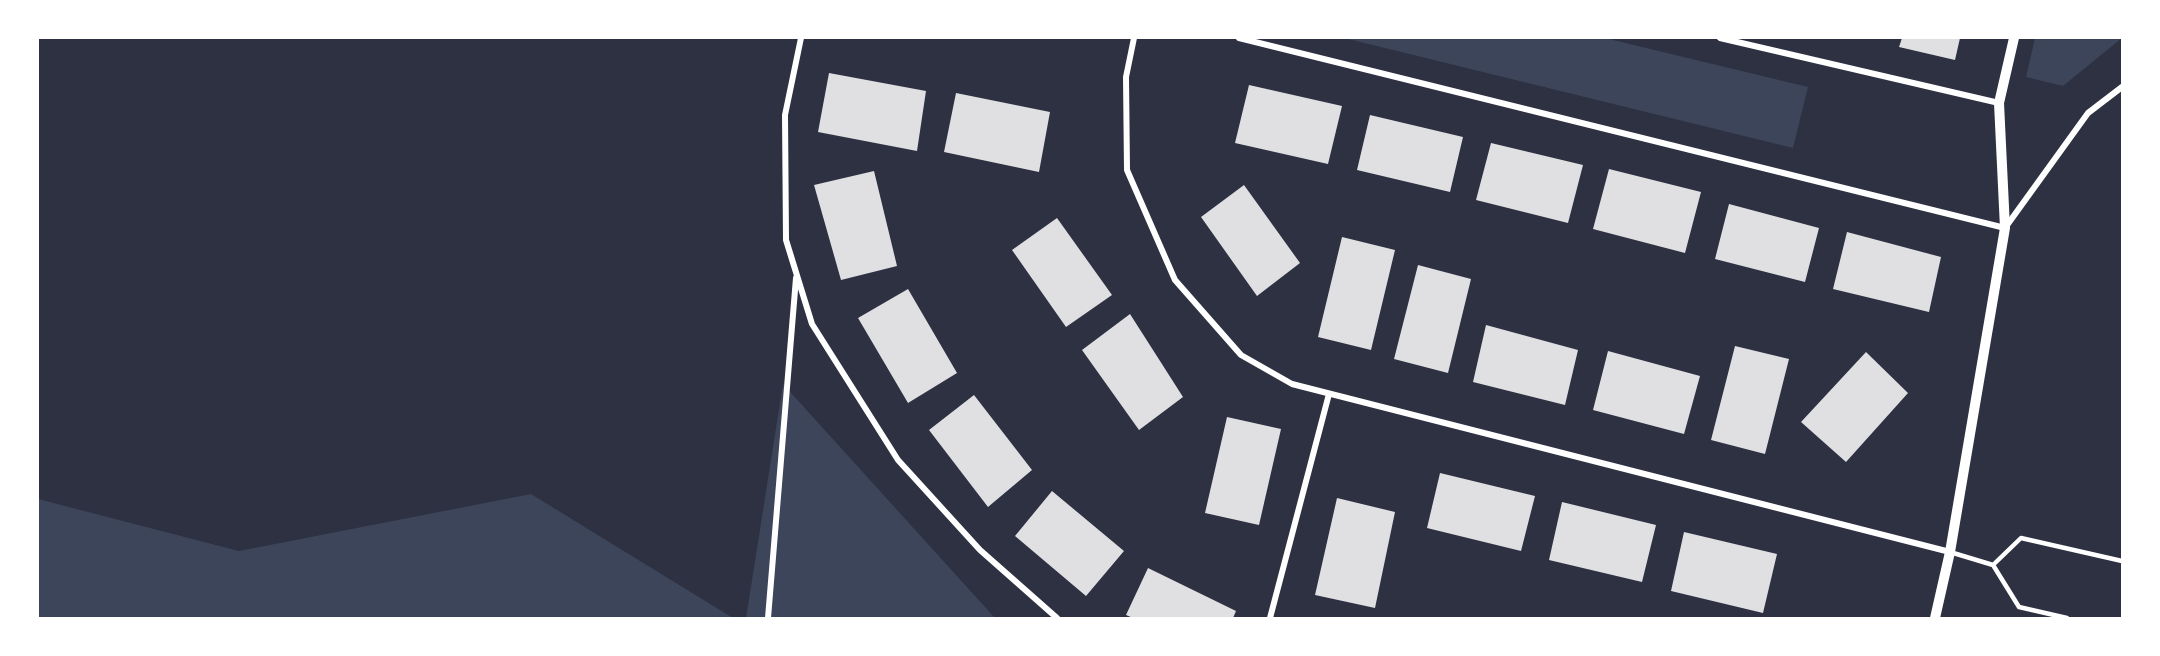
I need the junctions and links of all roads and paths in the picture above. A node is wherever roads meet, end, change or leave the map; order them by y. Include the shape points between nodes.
1 (801, 38) edge
2 (1134, 38) edge
3 (1239, 38) edge
4 (1720, 38) edge
5 (2014, 38) edge
6 (2122, 87) edge
7 (1999, 103) junction
8 (2005, 228) junction
9 (796, 274) junction
10 (1329, 394) junction
11 (1950, 552) junction
12 (2122, 561) edge
13 (1993, 565) junction
14 (768, 618) edge
15 (1057, 618) edge
16 (1270, 618) edge
17 (1935, 618) edge
18 (2067, 618) edge

1 - 9 street via 785,115 786,240
2 - 10 street via 1126,77 1127,170 1175,280 1241,355 1292,384
3 - 8 street
4 - 7 street
5 - 7 street
6 - 8 street via 2088,113
7 - 8 street
8 - 11 street
9 - 14 street
9 - 15 street via 812,324 898,460 980,550
10 - 11 street
10 - 16 street
11 - 13 lane
11 - 17 street
12 - 13 lane via 2021,538
13 - 18 lane via 2019,607

